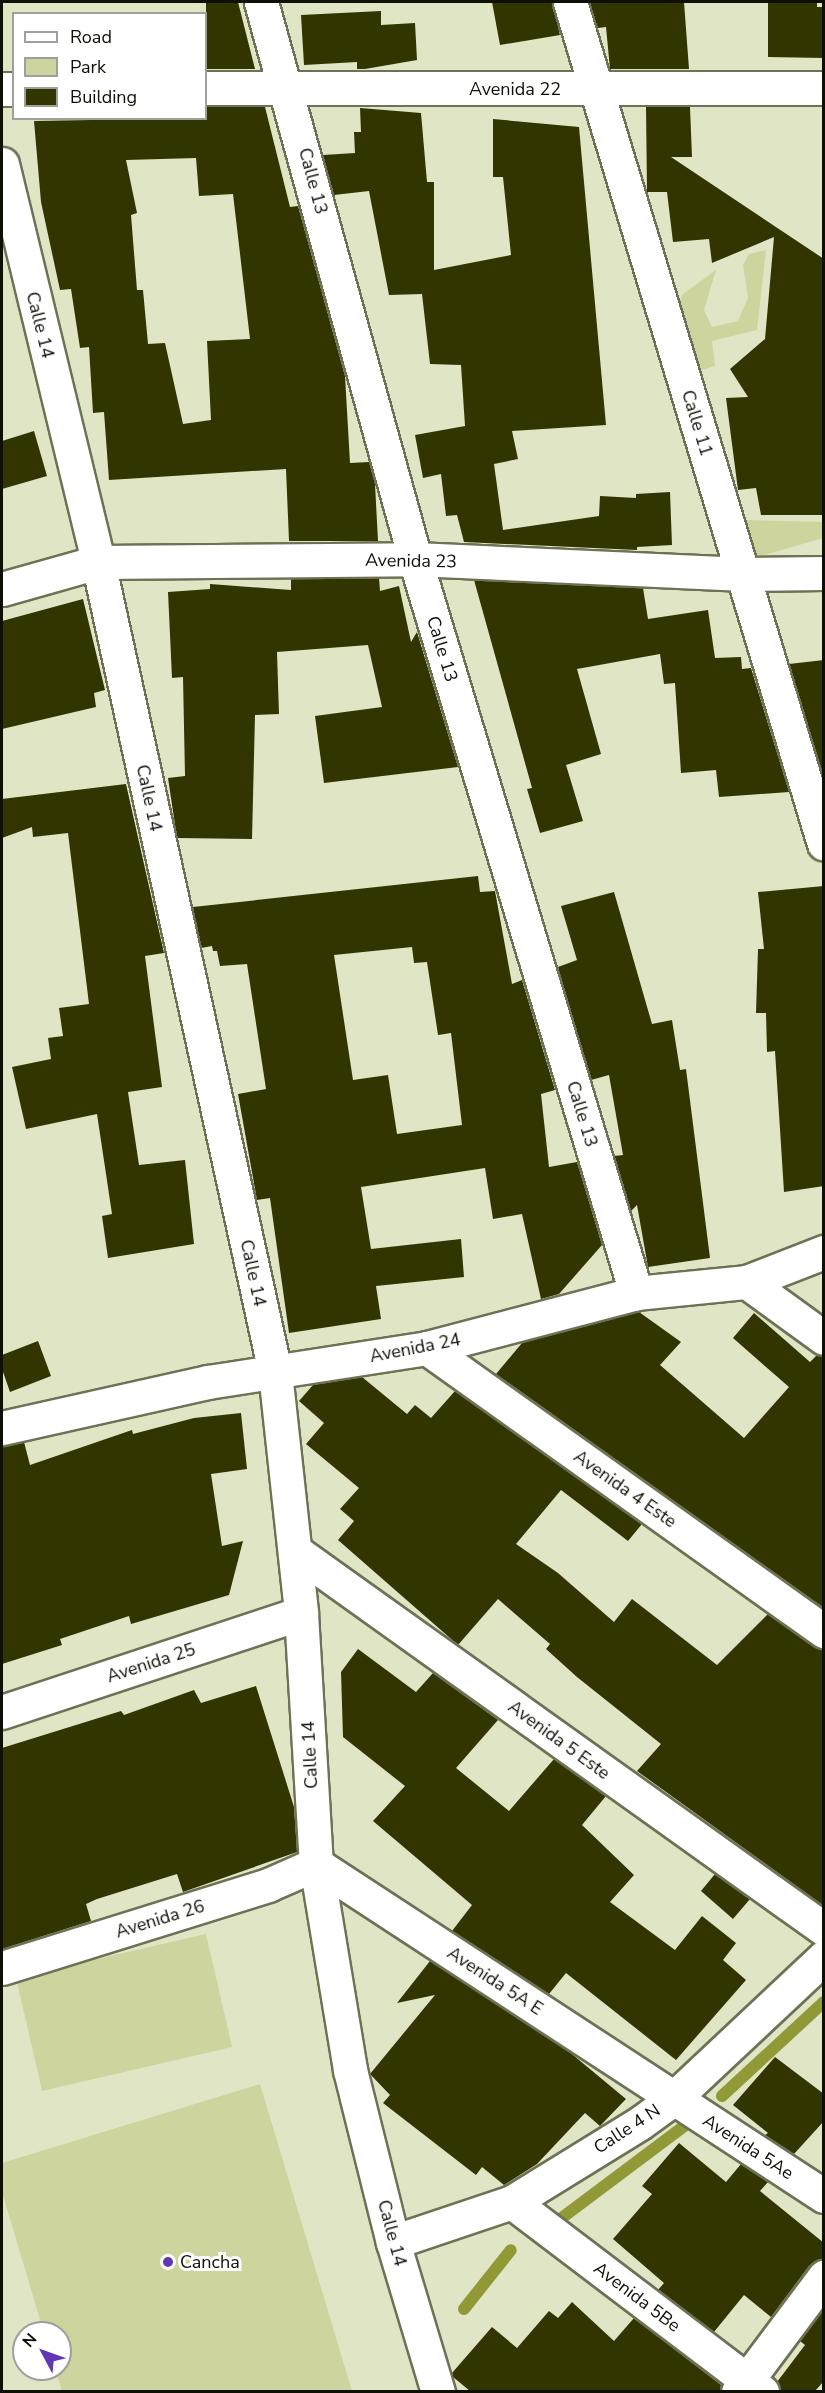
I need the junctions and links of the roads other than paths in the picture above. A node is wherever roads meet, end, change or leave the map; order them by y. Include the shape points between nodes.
1 (261, 2) edge
2 (570, 2) edge
3 (207, 88) edge
4 (288, 88) junction
5 (824, 88) edge
6 (596, 90) junction
7 (2, 164) edge
8 (415, 560) junction
9 (98, 562) junction
10 (824, 573) edge
11 (744, 574) junction
12 (2, 589) edge
13 (824, 844) edge
14 (824, 1252) edge
15 (747, 1282) junction
16 (636, 1293) junction
17 (824, 1338) edge
18 (427, 1348) junction
19 (275, 1372) junction
20 (2, 1428) edge
21 (295, 1551) junction
22 (301, 1613) junction
23 (824, 1630) edge
24 (2, 1713) edge
25 (316, 1864) junction
26 (824, 1929) edge
27 (824, 1957) edge
28 (2, 1968) edge
29 (673, 2099) junction
30 (824, 2196) edge
31 (512, 2202) junction
32 (393, 2242) junction
33 (824, 2277) edge
34 (749, 2388) edge
35 (438, 2391) edge

1 - 4 street, Calle 13
2 - 6 street, Calle 11
3 - 4 street, Avenida 22
4 - 6 street, Avenida 22
4 - 8 street, Calle 13
5 - 6 street, Avenida 22
6 - 11 street, Calle 11
7 - 9 street, Calle 14
8 - 9 street, Avenida 23
8 - 11 street, Avenida 23
8 - 16 street, Calle 13
9 - 12 street, Avenida 23
9 - 19 street, Calle 14
10 - 11 street, Avenida 23
11 - 13 street, Calle 11
14 - 15 street, Avenida 24
15 - 16 street, Avenida 24
15 - 17 street
16 - 18 street, Avenida 24
18 - 19 street, Avenida 24
18 - 23 street, Avenida 4 Este
19 - 20 street, Avenida 24 via 207,1382
19 - 21 street, Calle 14
21 - 22 street, Calle 14
21 - 26 street, Avenida 5 Este
22 - 24 street, Avenida 25
22 - 25 street, Calle 14
25 - 28 street, Avenida 26 via 268,1885
25 - 29 street, Avenida 5A E
25 - 32 street, Calle 14 via 350,2070
27 - 29 street, Calle 4 N
29 - 30 street, Avenida 5Ae
29 - 31 street, Calle 4 N
31 - 32 street, Calle 4 N
31 - 34 street, Avenida 5Be
32 - 35 street, Calle 14
33 - 34 street

